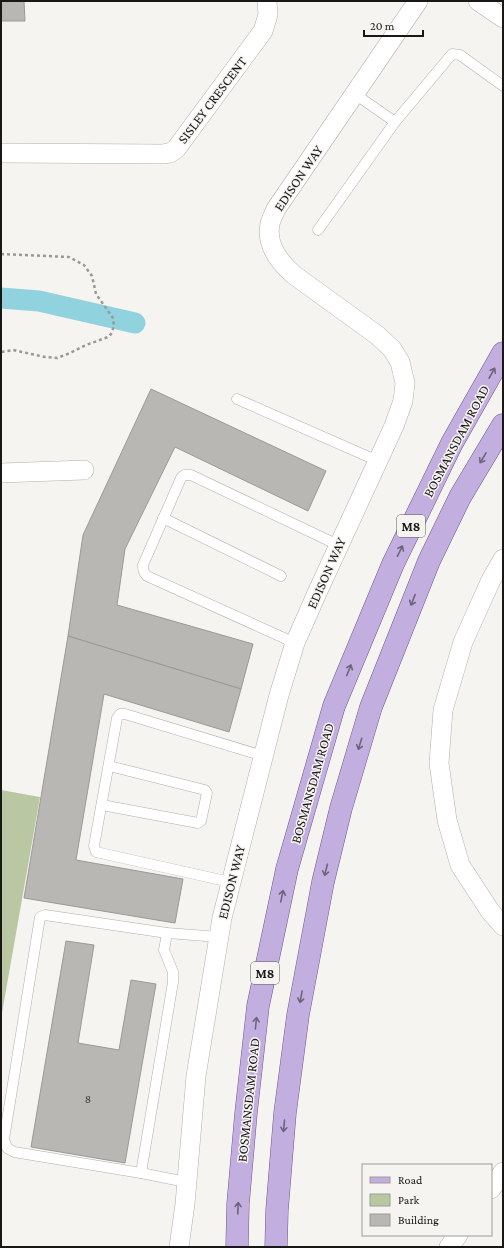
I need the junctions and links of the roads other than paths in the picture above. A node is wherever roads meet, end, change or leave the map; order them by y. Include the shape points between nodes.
1 (267, 1) edge
2 (418, 1) edge
3 (478, 1) edge
4 (503, 18) edge
5 (503, 86) edge
6 (355, 94) junction
7 (395, 122) junction
8 (1, 153) edge
9 (318, 230) dead end
10 (503, 353) edge
11 (237, 398) dead end
12 (503, 425) edge
13 (378, 461) junction
14 (84, 470) dead end
15 (1, 472) edge
16 (163, 518) junction
17 (338, 546) junction
18 (503, 559) edge
19 (281, 576) dead end
20 (295, 642) junction
21 (263, 756) junction
22 (109, 766) junction
23 (102, 805) junction
24 (230, 882) junction
25 (503, 926) edge
26 (167, 933) junction
27 (219, 937) junction
28 (503, 1172) edge
29 (141, 1173) junction
30 (186, 1182) junction
31 (492, 1188) edge
32 (457, 1236) edge
33 (180, 1247) edge
34 (237, 1247) edge
35 (276, 1247) edge
36 (449, 1247) edge

1 - 8 street, SISLEY CRESCENT via 268,15 263,31 176,149 163,154
2 - 6 street, EDISON WAY
3 - 4 street
5 - 7 lane via 460,55 452,54
6 - 7 lane
6 - 13 street, EDISON WAY via 276,209 270,223 269,235 272,247 284,267 377,335 392,349 400,362 405,383 403,401
7 - 9 lane
34 -> 10 main road, BOSMANSDAM ROAD / M8 via 238,1204 258,1006 288,869 334,706 393,564 452,443
11 - 13 lane
12 -> 35 main road, M8 via 460,496 429,561 372,707 341,808 322,882 298,1015 285,1113
13 - 17 street, EDISON WAY
14 - 15 street
16 - 17 lane via 181,478 184,475 191,475
16 - 19 lane
16 - 20 lane via 143,565 142,570 147,576
17 - 20 street, EDISON WAY
18 - 25 street via 463,642 443,710 439,763 447,820 460,865
20 - 21 street, EDISON WAY via 278,695
21 - 22 lane via 120,714 117,718
21 - 24 street, EDISON WAY
22 - 23 lane
22 - 23 lane via 205,790 207,793 201,821 198,824
23 - 24 lane via 94,846 97,853
24 - 27 street, EDISON WAY
26 - 27 lane
26 - 29 lane via 164,950 173,972 173,982
26 - 29 lane via 45,915 40,917 4,1139 7,1148 14,1152
27 - 30 street, EDISON WAY via 196,1076
28 - 31 street
29 - 30 lane
30 - 33 street, EDISON WAY
32 - 36 street

